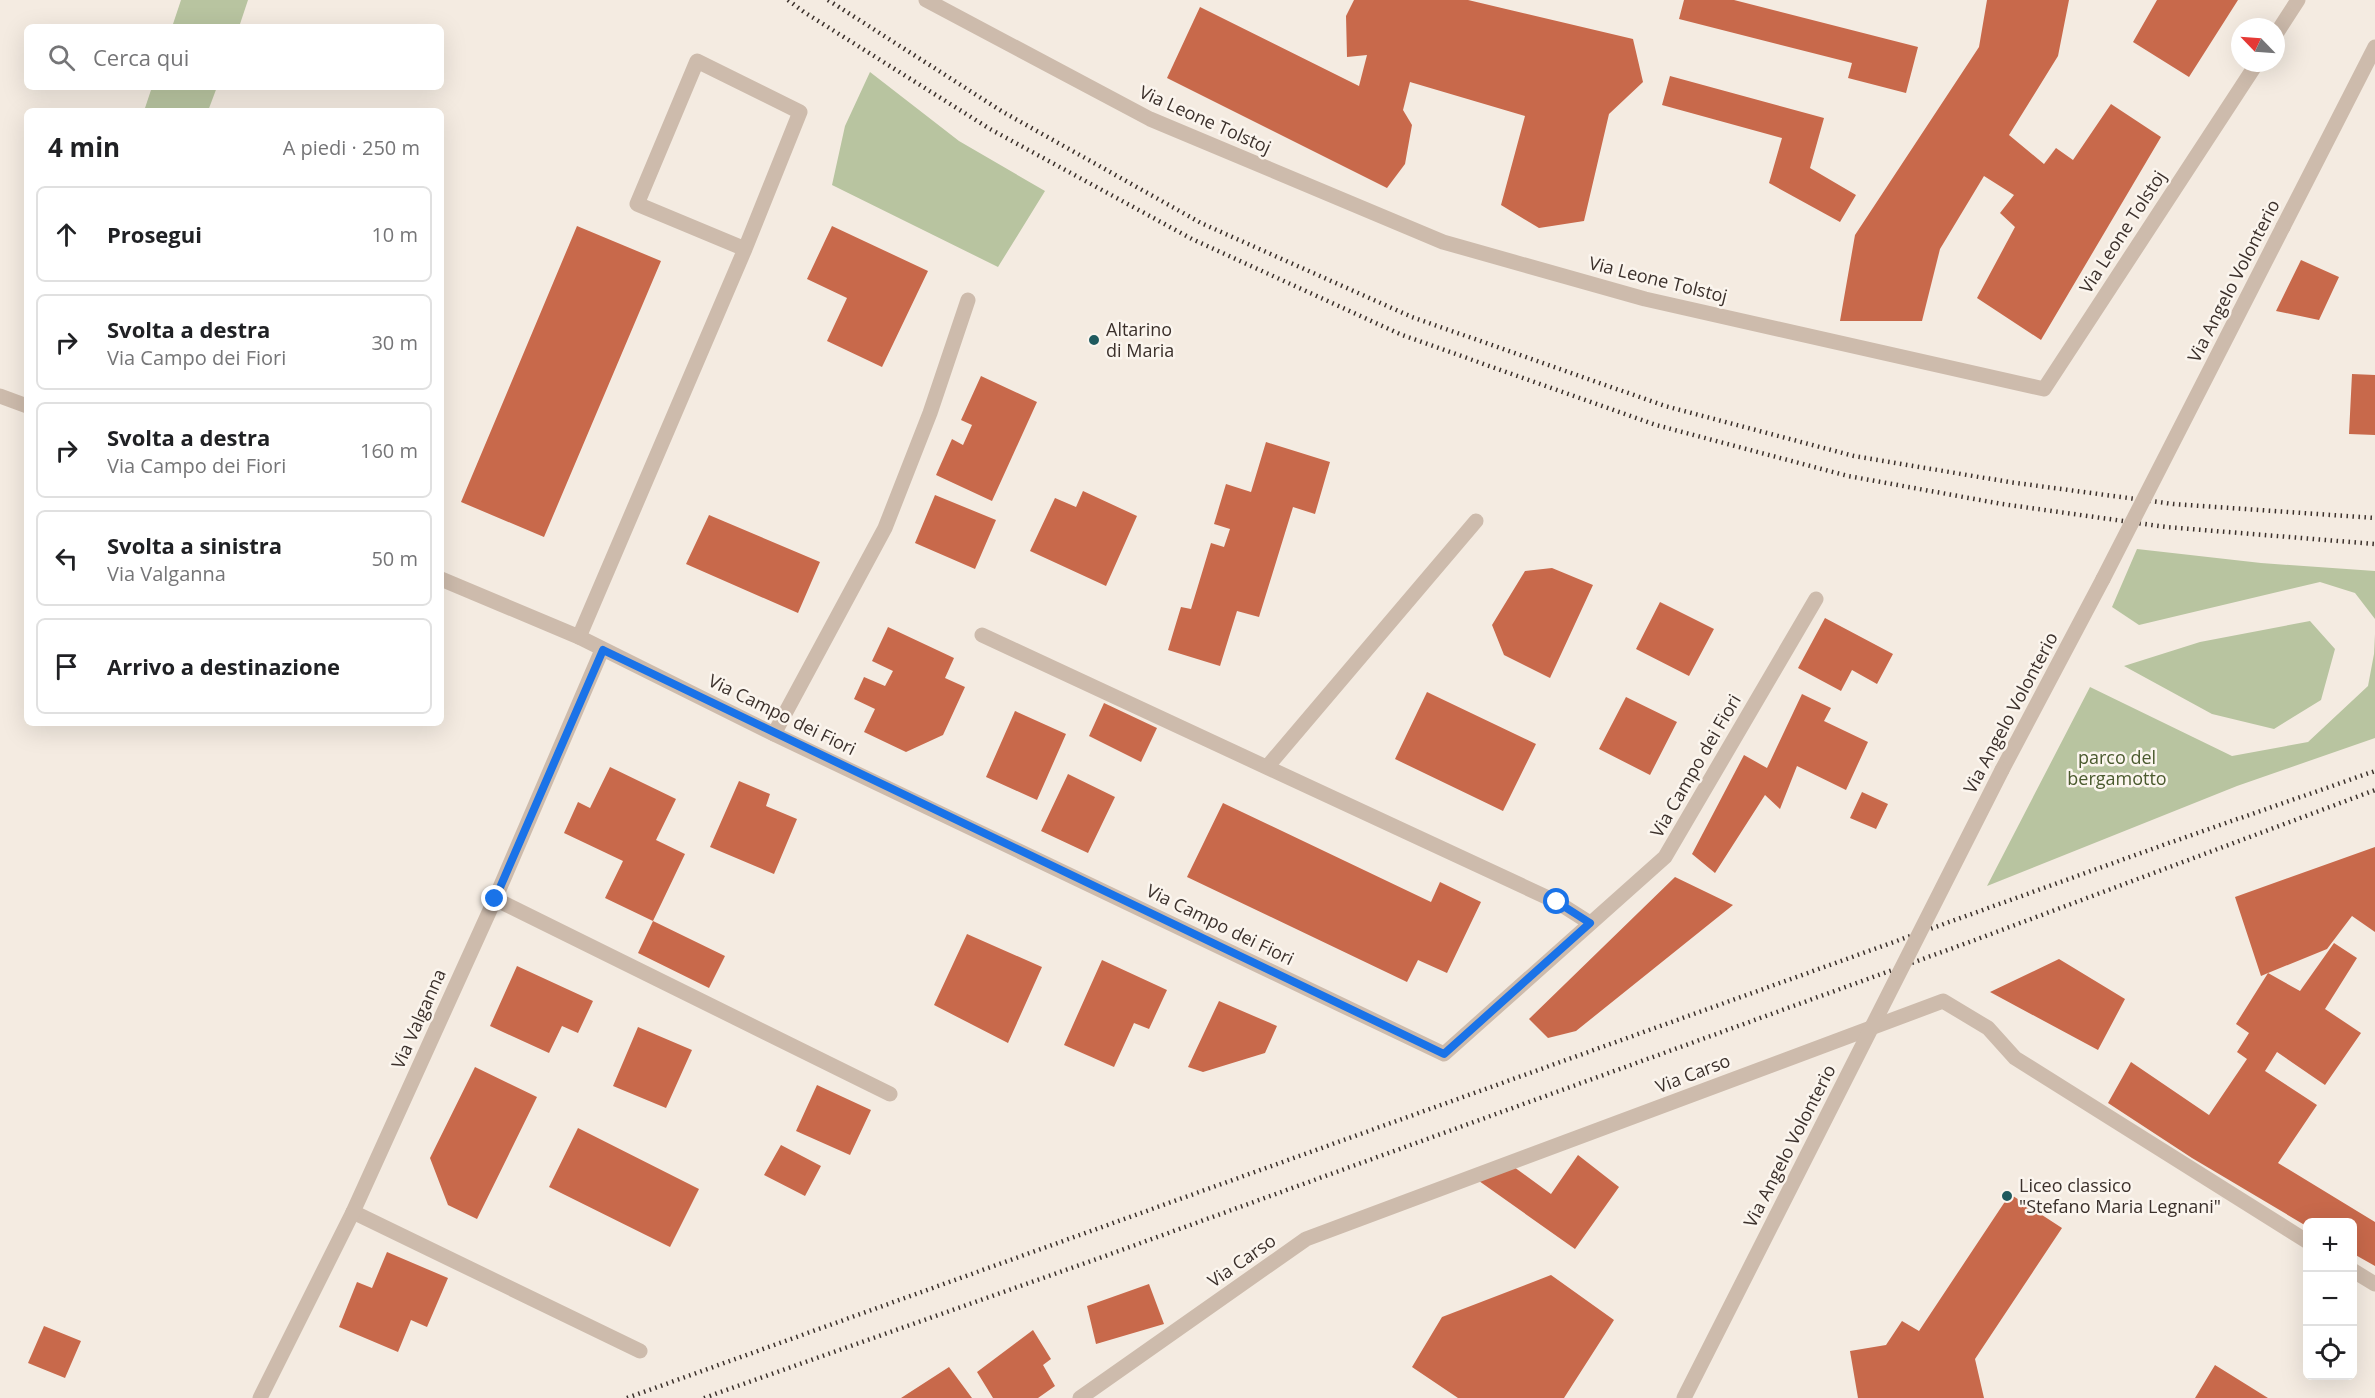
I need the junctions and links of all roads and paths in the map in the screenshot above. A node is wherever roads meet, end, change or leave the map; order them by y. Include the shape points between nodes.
1 (926, 0) edge
2 (2298, 0) edge
3 (2285, 20) edge
4 (2375, 47) edge
5 (2251, 72) edge
6 (745, 249) junction
7 (968, 300) dead end
8 (0, 396) edge
9 (24, 405) edge
10 (1476, 521) dead end
11 (444, 580) edge
12 (1815, 599) dead end
13 (982, 635) dead end
14 (579, 637) junction
15 (603, 650) junction
16 (774, 734) junction
17 (1267, 767) junction
18 (495, 899) junction
19 (1590, 923) junction
20 (890, 1094) dead end
21 (353, 1212) junction
22 (2303, 1239) edge
23 (2355, 1272) edge
24 (2375, 1284) edge
25 (640, 1351) dead end
26 (260, 1398) edge
27 (1080, 1398) edge
28 (1684, 1398) edge

1 - 5 street, Via Leone Tolstoj via 1150,119 1443,242 1645,299 2044,389
2 - 3 street
4 - 28 street, Via Angelo Volonterio, bridge
6 - 6 street via 800,112 697,61 637,204
6 - 14 street
7 - 16 street via 885,528
8 - 9 street
10 - 17 street
11 - 14 street, Via Campo dei Fiori
12 - 19 street, Via Campo dei Fiori via 1665,857
13 - 17 street
14 - 15 street, Via Campo dei Fiori
15 - 16 street, Via Campo dei Fiori
15 - 18 street, Via Valganna
16 - 19 street, Via Campo dei Fiori via 1444,1054
17 - 19 street via 1557,902
18 - 20 street
18 - 21 street, Via Valganna
21 - 25 street
21 - 26 street, Via Valganna
22 - 27 street, Via Carso via 2015,1058 1988,1029 1943,1001 1306,1239
23 - 24 street

